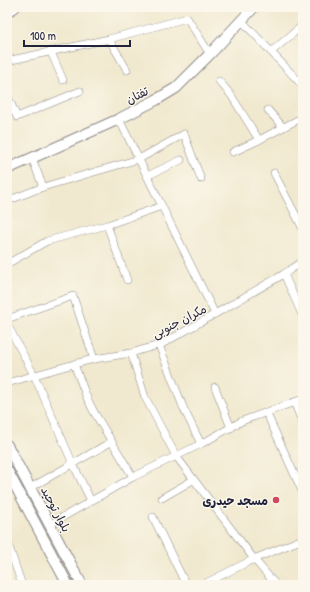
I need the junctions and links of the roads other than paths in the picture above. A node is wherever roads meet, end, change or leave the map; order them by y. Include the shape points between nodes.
1 (15, 7) edge
2 (254, 7) edge
3 (7, 12) edge
4 (242, 21) junction
5 (303, 25) edge
6 (110, 39) junction
7 (51, 52) junction
8 (271, 52) junction
9 (210, 54) junction
10 (7, 61) edge
11 (127, 70) dead end
12 (63, 80) dead end
13 (219, 81) dead end
14 (303, 86) edge
15 (80, 91) dead end
16 (7, 95) edge
17 (268, 110) dead end
18 (303, 117) edge
19 (119, 119) junction
20 (283, 127) junction
21 (259, 140) junction
22 (233, 152) dead end
23 (32, 158) junction
24 (139, 159) junction
25 (181, 160) dead end
26 (7, 168) edge
27 (274, 173) dead end
28 (147, 176) junction
29 (201, 179) dead end
30 (43, 187) junction
31 (7, 201) edge
32 (162, 206) junction
33 (107, 225) junction
34 (303, 229) edge
35 (303, 261) edge
36 (7, 264) edge
37 (284, 274) junction
38 (127, 280) dead end
39 (216, 314) junction
40 (303, 317) edge
41 (7, 319) edge
42 (7, 324) edge
43 (159, 345) junction
44 (131, 353) junction
45 (94, 359) junction
46 (74, 364) junction
47 (34, 375) junction
48 (7, 383) edge
49 (215, 387) dead end
50 (303, 398) edge
51 (294, 402) junction
52 (266, 412) junction
53 (303, 424) edge
54 (230, 428) junction
55 (111, 442) junction
56 (201, 444) junction
57 (7, 445) edge
58 (176, 456) junction
59 (73, 464) junction
60 (7, 470) edge
61 (133, 478) junction
62 (193, 480) junction
63 (30, 488) junction
64 (303, 493) edge
65 (162, 498) dead end
66 (91, 501) junction
67 (154, 517) dead end
68 (49, 525) junction
69 (303, 539) edge
70 (7, 541) edge
71 (254, 559) junction
72 (22, 585) edge
73 (68, 585) edge
74 (82, 585) edge
75 (186, 585) edge
76 (202, 585) edge
77 (276, 585) edge

1 - 3 street
2 - 4 street, تفتان
4 - 8 street
4 - 9 street, تفتان
5 - 8 street
6 - 7 street
6 - 9 street via 187,18
6 - 11 street
7 - 10 street
7 - 12 street
8 - 14 street
9 - 19 street, تفتان via 176,88
13 - 21 street via 231,95
15 - 16 street via 17,117
17 - 20 street
18 - 20 street
19 - 23 street, تفتان
19 - 24 street
20 - 21 street
21 - 22 street
23 - 26 street, تفتان
23 - 30 street
24 - 28 street
24 - 29 street via 184,134
24 - 30 street
25 - 28 street
27 - 34 street
28 - 32 street
30 - 31 street
32 - 33 street
32 - 39 street
33 - 36 street via 47,241
33 - 38 street
35 - 37 street, مکران جنوبی
37 - 39 street, مکران جنوبی
37 - 40 street
39 - 43 street, مکران جنوبی
41 - 45 street via 72,296
42 - 47 street
43 - 44 street, مکران جنوبی
43 - 56 street via 183,407
44 - 45 street, مکران جنوبی
44 - 58 street via 145,397
45 - 46 street, مکران جنوبی
46 - 47 street, مکران جنوبی
46 - 55 street via 87,398
47 - 48 street, مکران جنوبی
47 - 59 street
49 - 54 street
50 - 51 street
51 - 52 street
51 - 53 street
52 - 54 street
52 - 64 street
54 - 56 street
55 - 59 street
55 - 61 street
56 - 58 street
57 - 63 street, بلوار توحید
58 - 61 street
58 - 62 street
59 - 63 street
59 - 66 street
60 - 73 street, بلوار توحید
61 - 66 street
62 - 65 street
62 - 71 street
63 - 68 street, بلوار توحید
66 - 68 street
67 - 75 street
68 - 74 street, بلوار توحید
69 - 71 street
70 - 72 street
71 - 76 street
71 - 77 street

